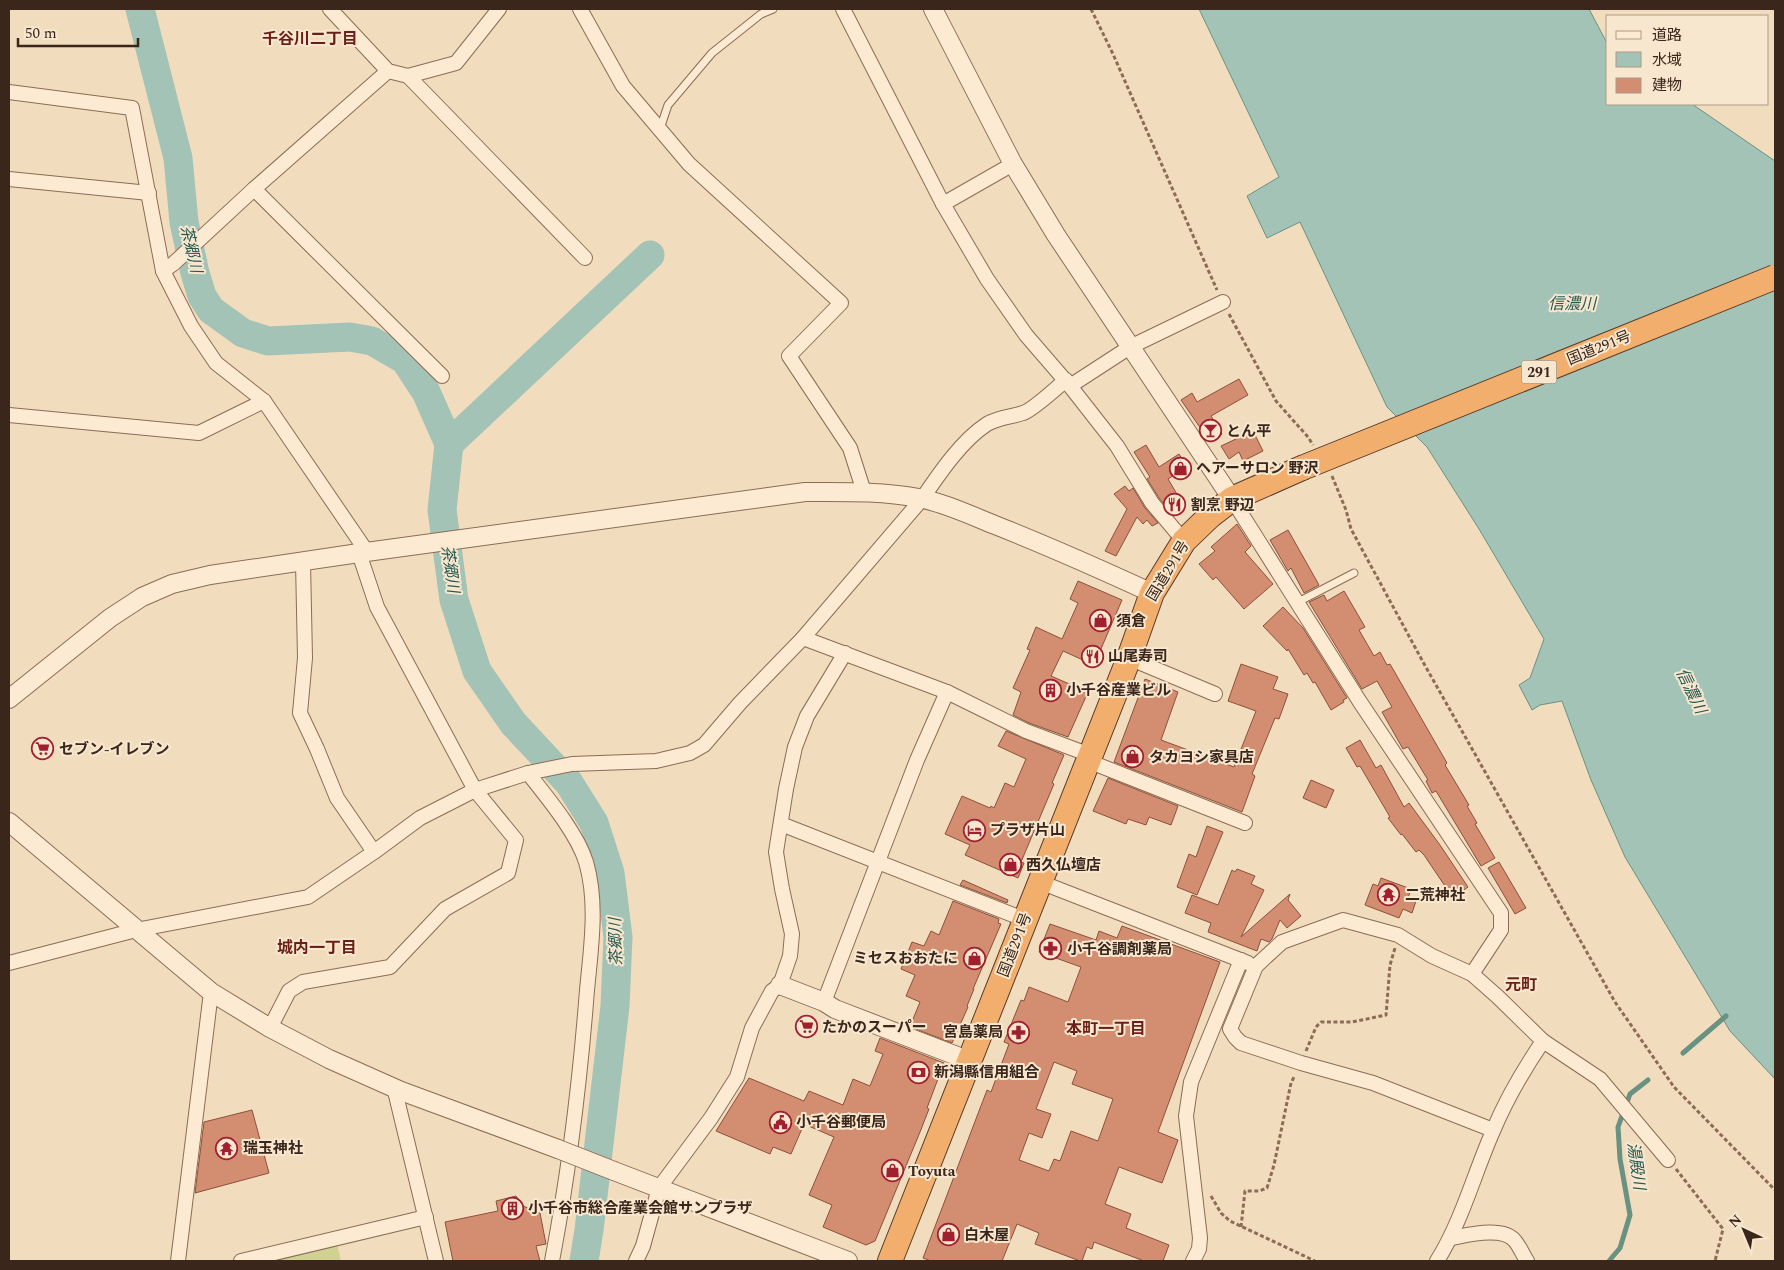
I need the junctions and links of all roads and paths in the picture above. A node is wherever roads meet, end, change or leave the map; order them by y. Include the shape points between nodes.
1 (330, 9) edge
2 (499, 9) edge
3 (580, 9) edge
4 (773, 9) edge
5 (843, 9) edge
6 (933, 9) edge
7 (1091, 9) edge
8 (388, 71) junction
9 (408, 76) junction
10 (9, 92) edge
11 (660, 130) junction
12 (1013, 164) junction
13 (9, 179) edge
14 (254, 190) junction
15 (149, 193) junction
16 (943, 204) junction
17 (586, 258) dead end
18 (168, 267) junction
19 (1775, 277) edge
20 (1223, 302) junction
21 (1130, 347) junction
22 (442, 376) dead end
23 (1068, 383) junction
24 (264, 401) junction
25 (9, 415) edge
26 (1310, 460) junction
27 (1331, 474) dead end
28 (864, 492) junction
29 (922, 499) junction
30 (1232, 499) junction
31 (1184, 541) junction
32 (363, 552) junction
33 (303, 562) junction
34 (1354, 573) dead end
35 (1152, 593) junction
36 (1298, 602) junction
37 (803, 638) junction
38 (845, 653) junction
39 (1129, 658) junction
40 (947, 692) junction
41 (1215, 694) dead end
42 (9, 699) edge
43 (1089, 758) junction
44 (533, 772) junction
45 (476, 790) junction
46 (9, 822) edge
47 (1245, 823) dead end
48 (781, 824) junction
49 (374, 852) junction
50 (878, 863) junction
51 (1040, 882) junction
52 (1026, 920) junction
53 (136, 930) junction
54 (1241, 960) junction
55 (9, 963) edge
56 (1256, 966) junction
57 (1472, 974) junction
58 (780, 985) junction
59 (211, 992) junction
60 (824, 1002) junction
61 (270, 1028) junction
62 (1543, 1041) junction
63 (970, 1060) junction
64 (394, 1087) junction
65 (1493, 1130) junction
66 (1668, 1160) joint
67 (659, 1188) junction
68 (1209, 1190) dead end
69 (1775, 1190) edge
70 (426, 1217) junction
71 (1451, 1238) junction
72 (178, 1261) edge
73 (241, 1261) edge
74 (436, 1261) edge
75 (552, 1261) edge
76 (636, 1261) edge
77 (848, 1261) edge
78 (890, 1261) edge
79 (1193, 1261) edge
80 (1316, 1261) edge
81 (1437, 1261) edge
82 (1527, 1261) edge
83 (1715, 1261) edge

1 - 8 street
2 - 9 street via 456,63
3 - 11 street via 623,86
4 - 11 lane via 760,14 712,53 668,105
5 - 16 street
6 - 12 street
7 - 20 path
8 - 9 street
8 - 14 street
9 - 17 street
10 - 15 street via 132,108
11 - 28 street via 689,164 841,303 789,356 850,448
12 - 16 street
12 - 21 street
13 - 15 street
14 - 18 street
14 - 22 street
15 - 18 street
16 - 23 street via 987,279 1020,327
18 - 24 street via 191,326 216,363
19 - 26 highway, 国道291号 / 291, bridge
20 - 21 street
20 - 26 path via 1276,401 1308,437
21 - 23 street
21 - 30 street
23 - 29 street via 1025,413 1006,416 984,426 960,449
23 - 31 street via 1117,446 1152,503
24 - 25 street via 199,433
24 - 32 street
26 - 30 highway, 国道291号 / 291
27 - 69 path via 1355,537 1616,1002 1674,1087
28 - 29 street
28 - 32 street via 805,492
29 - 35 street via 1043,544
29 - 37 street
30 - 31 highway, 国道291号 / 291
30 - 36 street
31 - 35 highway, 国道291号 / 291
32 - 33 street
32 - 45 street via 377,607
33 - 42 street via 210,575 172,584 142,597 110,618
33 - 49 street via 305,658 300,713 337,798
34 - 36 lane
35 - 39 highway, 国道291号 / 291
36 - 57 street via 1360,702 1501,913 1501,930
37 - 38 street
37 - 44 street via 740,703 704,746 690,753 656,761 572,764
38 - 40 street
38 - 48 street via 807,716 796,747
39 - 41 street
39 - 43 highway, 国道291号 / 291
40 - 43 street
40 - 50 street
43 - 47 street
43 - 51 highway, 国道291号 / 291
44 - 45 street
44 - 75 street via 585,860 592,904 583,1046
45 - 49 street via 420,818
45 - 61 street via 516,840 508,873 445,909 390,967 303,982 289,991
46 - 53 street
48 - 50 street
48 - 58 street via 776,852 792,934 790,956
49 - 53 street via 308,897
50 - 52 street
50 - 60 street
51 - 52 highway, 国道291号 / 291
51 - 54 street
52 - 63 highway, 国道291号 / 291
53 - 55 street
53 - 59 street
54 - 56 street
54 - 79 street via 1191,1082 1186,1116 1200,1238
56 - 57 street via 1282,942 1343,920 1398,936
56 - 65 street via 1230,1029 1234,1037 1302,1063 1373,1083
57 - 62 street
58 - 60 street
58 - 67 street via 772,991 752,1028 737,1077
59 - 61 street
59 - 72 street
60 - 63 street
61 - 64 street via 329,1059
62 - 65 street via 1527,1064
62 - 66 street via 1600,1079
63 - 78 highway, 国道291号 / 291
64 - 67 street, bridge
64 - 70 street
65 - 71 street
66 - 83 path via 1723,1229
67 - 76 street
67 - 77 street
68 - 80 path via 1214,1203 1230,1221
70 - 73 street
70 - 74 street
71 - 81 street
71 - 82 street via 1504,1233 1515,1240

